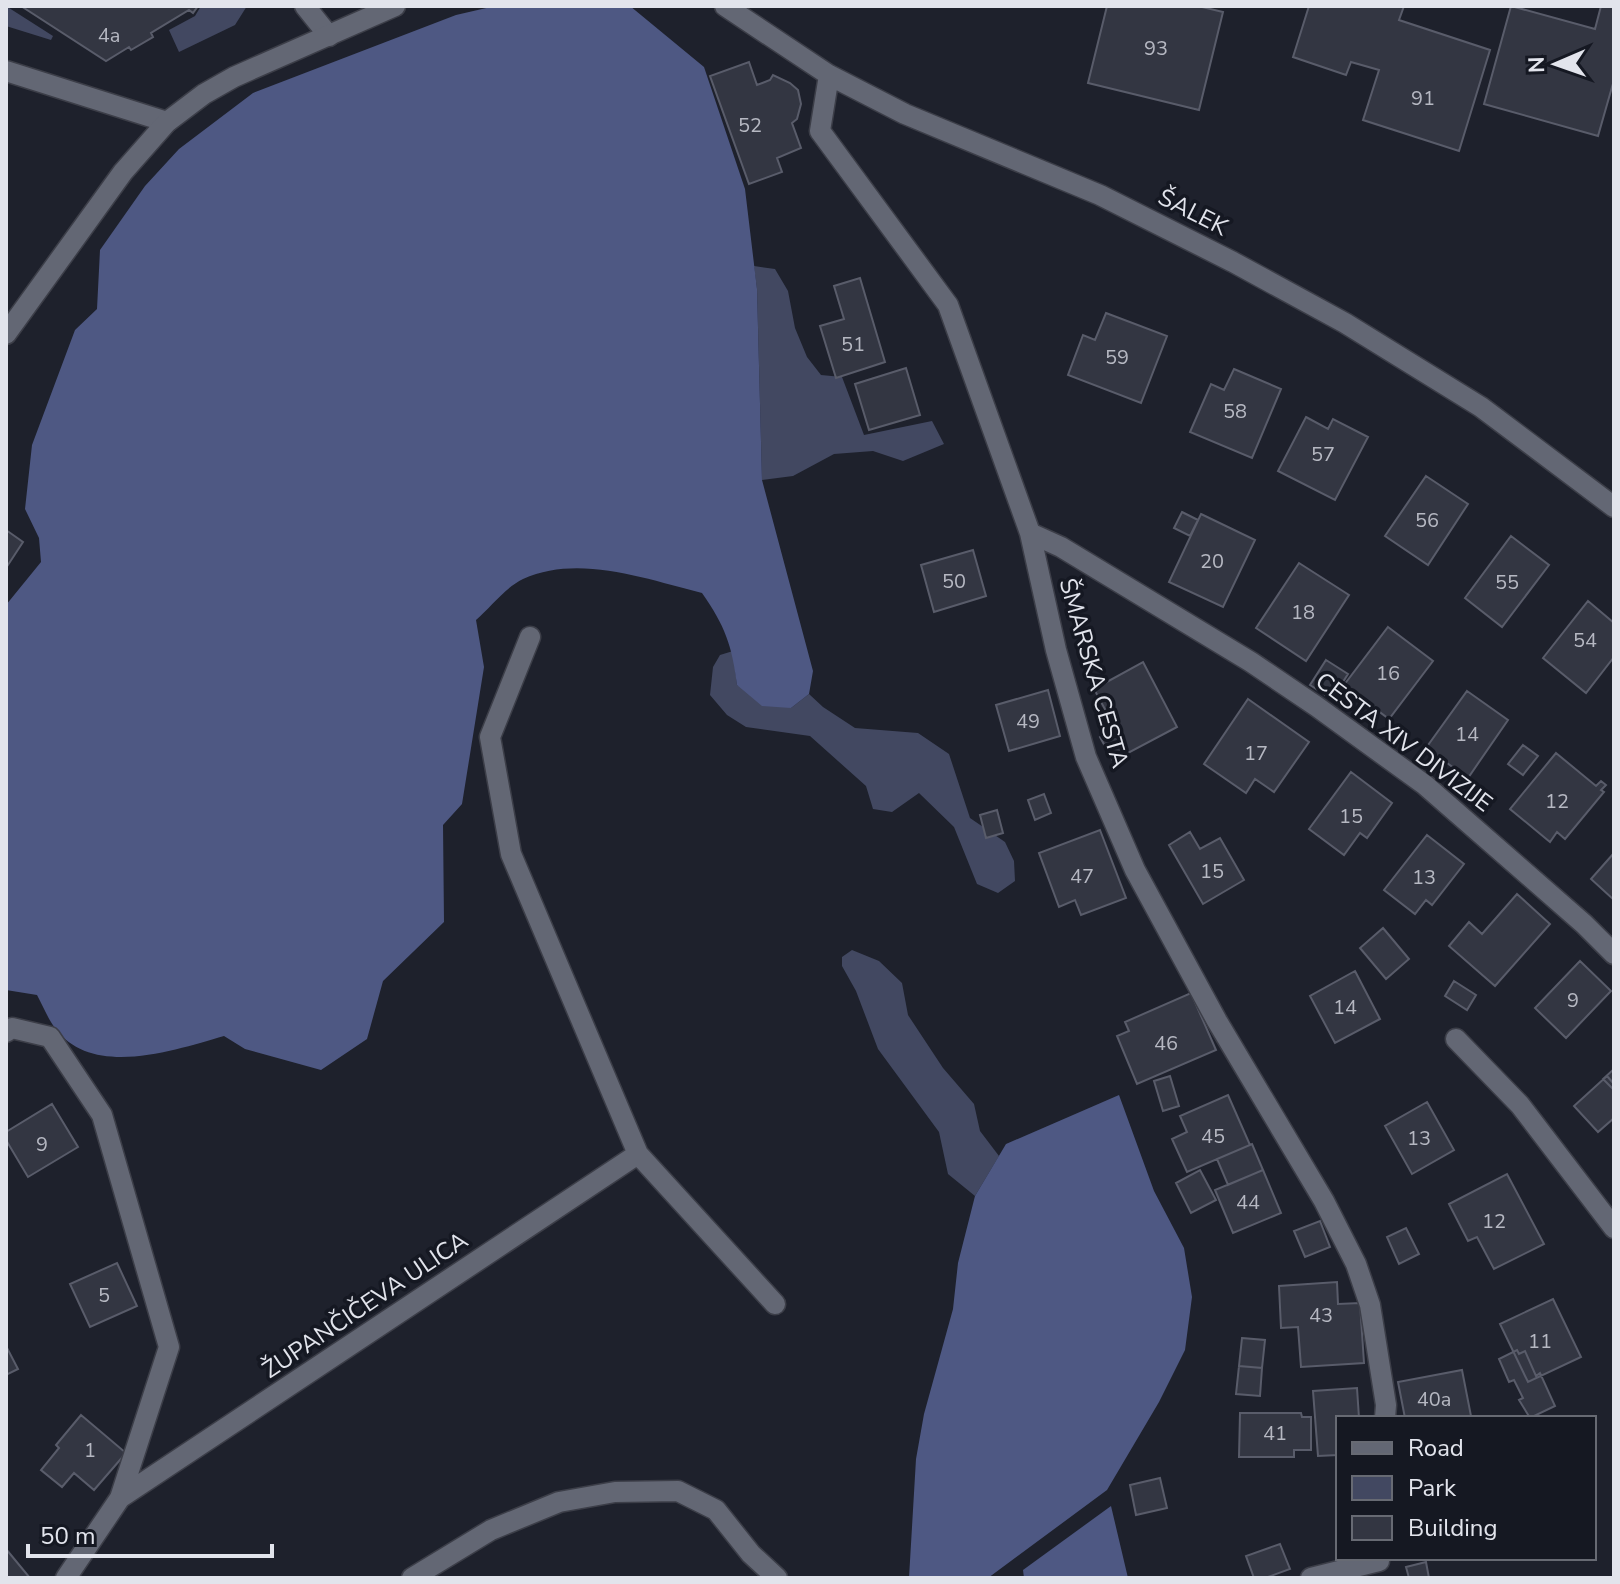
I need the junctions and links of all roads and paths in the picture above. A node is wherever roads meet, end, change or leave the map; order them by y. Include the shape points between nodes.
1 (305, 6) edge
2 (395, 6) edge
3 (725, 6) edge
4 (329, 36) junction
5 (6, 71) edge
6 (829, 75) junction
7 (167, 122) junction
8 (6, 334) edge
9 (1614, 507) edge
10 (1030, 533) junction
11 (530, 637) dead end
12 (1614, 954) edge
13 (6, 1032) edge
14 (1456, 1039) dead end
15 (638, 1154) junction
16 (1614, 1228) edge
17 (775, 1304) dead end
18 (1385, 1416) edge
19 (120, 1498) junction
20 (1381, 1566) edge
21 (66, 1578) edge
22 (412, 1578) edge
23 (777, 1578) edge
24 (1311, 1578) edge

1 - 4 street
2 - 4 street
3 - 6 street, ŠALEK
4 - 7 street via 234,77
5 - 7 street
6 - 9 street, ŠALEK via 905,114 1100,195 1331,316 1481,407
6 - 10 street, ŠMARSKA CESTA via 820,131 948,305
7 - 8 street via 105,196
10 - 12 street, CESTA XIV DIVIZIJE via 1061,547 1316,706 1425,785
10 - 18 street, ŠMARSKA CESTA via 1086,757 1135,870 1356,1264 1370,1305
11 - 15 street via 490,737 511,854
13 - 19 street, ŽUPANČIČEVA ULICA via 12,1028 50,1037 102,1115 169,1347
14 - 16 street via 1520,1105
15 - 17 street
15 - 19 street, ŽUPANČIČEVA ULICA
19 - 21 street, ŽUPANČIČEVA ULICA
20 - 24 street
22 - 23 street via 491,1530 559,1502 615,1492 678,1491 716,1510

